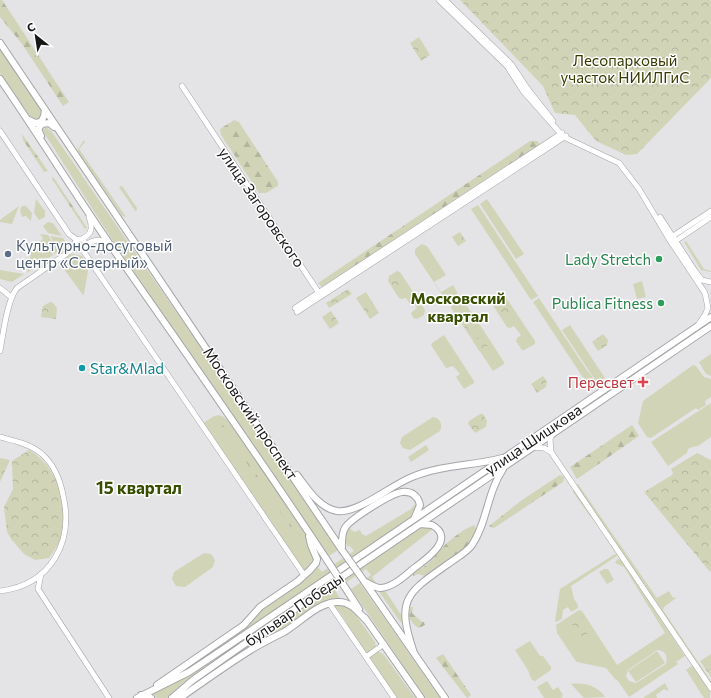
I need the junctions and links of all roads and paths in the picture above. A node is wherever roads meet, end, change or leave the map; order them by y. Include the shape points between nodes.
1 (438, 0) edge
2 (445, 0) edge
3 (0, 43) edge
4 (0, 80) edge
5 (182, 86) dead end
6 (45, 110) junction
7 (27, 119) junction
8 (57, 129) junction
9 (0, 131) edge
10 (564, 135) junction
11 (43, 142) junction
12 (87, 210) junction
13 (711, 211) edge
14 (711, 217) edge
15 (79, 240) junction
16 (672, 240) junction
17 (111, 246) junction
18 (76, 247) junction
19 (84, 247) junction
20 (711, 282) edge
21 (0, 288) edge
22 (319, 293) junction
23 (705, 293) junction
24 (11, 297) junction
25 (711, 298) edge
26 (711, 317) edge
27 (697, 326) junction
28 (711, 326) edge
29 (0, 351) edge
30 (626, 379) junction
31 (604, 394) junction
32 (553, 433) junction
33 (0, 437) edge
34 (531, 448) junction
35 (275, 449) junction
36 (551, 452) junction
37 (508, 456) junction
38 (505, 465) junction
39 (416, 522) junction
40 (308, 532) junction
41 (342, 550) junction
42 (41, 574) junction
43 (304, 575) junction
44 (364, 581) junction
45 (26, 584) junction
46 (38, 589) junction
47 (0, 591) edge
48 (329, 603) junction
49 (367, 621) junction
50 (384, 644) junction
51 (414, 653) junction
52 (366, 657) junction
53 (711, 688) edge
54 (149, 691) junction
55 (139, 697) edge
56 (109, 698) edge
57 (151, 698) edge
58 (172, 698) edge
59 (180, 698) edge
60 (394, 698) edge
61 (421, 698) edge
62 (445, 698) edge

1 - 10 street via 507,66 523,91
2 - 10 street via 511,64
3 - 6 main road, Московский проспект
4 - 7 main road, Московский проспект
5 - 22 street, улица Загоровского
6 - 7 main road via 40,122 35,123
6 - 8 main road, Московский проспект
7 - 11 main road, Московский проспект
8 - 11 main road, Московский проспект via 49,123 42,124 38,129
8 - 35 main road, Московский проспект
9 - 15 street via 69,234
10 - 16 street via 606,152 621,162 641,188
10 - 22 street
10 - 22 street via 296,310
11 - 12 main road, Московский проспект
12 - 15 street via 92,228 88,235
12 - 17 main road, Московский проспект
13 - 16 street
14 - 16 street
15 - 18 street via 75,244
15 - 19 street via 84,241
16 - 20 street via 702,280
16 - 23 street
17 - 19 street via 98,240
17 - 40 main road, Московский проспект
18 - 19 street
18 - 24 street via 16,288
19 - 43 street
21 - 24 street
23 - 25 street
23 - 27 street via 708,308
24 - 29 street
26 - 27 main road, улица Шишкова
27 - 30 main road, улица Шишкова
28 - 30 main road, улица Шишкова
30 - 31 main road, улица Шишкова
31 - 32 main road, улица Шишкова
31 - 37 main road, улица Шишкова
32 - 34 main road, улица Шишкова
32 - 36 street via 550,439
33 - 42 street via 31,447 41,454 56,471 62,489 66,504 66,532 62,547
34 - 36 street via 544,448
34 - 38 main road, улица Шишкова
35 - 37 main road via 291,465 315,498 327,507 339,511 355,508 418,475
35 - 41 main road, Московский проспект
36 - 53 street
37 - 39 main road, улица Шишкова
38 - 39 main road, улица Шишкова
38 - 51 main road via 493,486 471,546 424,581 410,595 404,621
39 - 41 main road via 420,505 416,496 407,492 396,494 348,524 343,533
39 - 44 main road via 432,525 440,533 439,547 387,587 376,587
39 - 54 main road, бульвар Победы via 356,559 189,672
39 - 58 main road, бульвар Победы via 193,680
40 - 43 main road via 317,559 314,566
40 - 49 main road, Московский проспект, bridge
41 - 44 main road, Московский проспект, bridge
42 - 45 street
42 - 46 street
43 - 54 main road via 260,607 244,624
44 - 51 main road, Московский проспект
45 - 46 street
45 - 47 street
46 - 56 street
48 - 49 main road via 347,603
48 - 52 street
48 - 59 main road via 248,651
49 - 50 main road, Московский проспект
50 - 52 street
50 - 61 main road, Московский проспект
51 - 62 main road, Московский проспект
52 - 60 street
54 - 55 main road, бульвар Победы
55 - 57 main road

